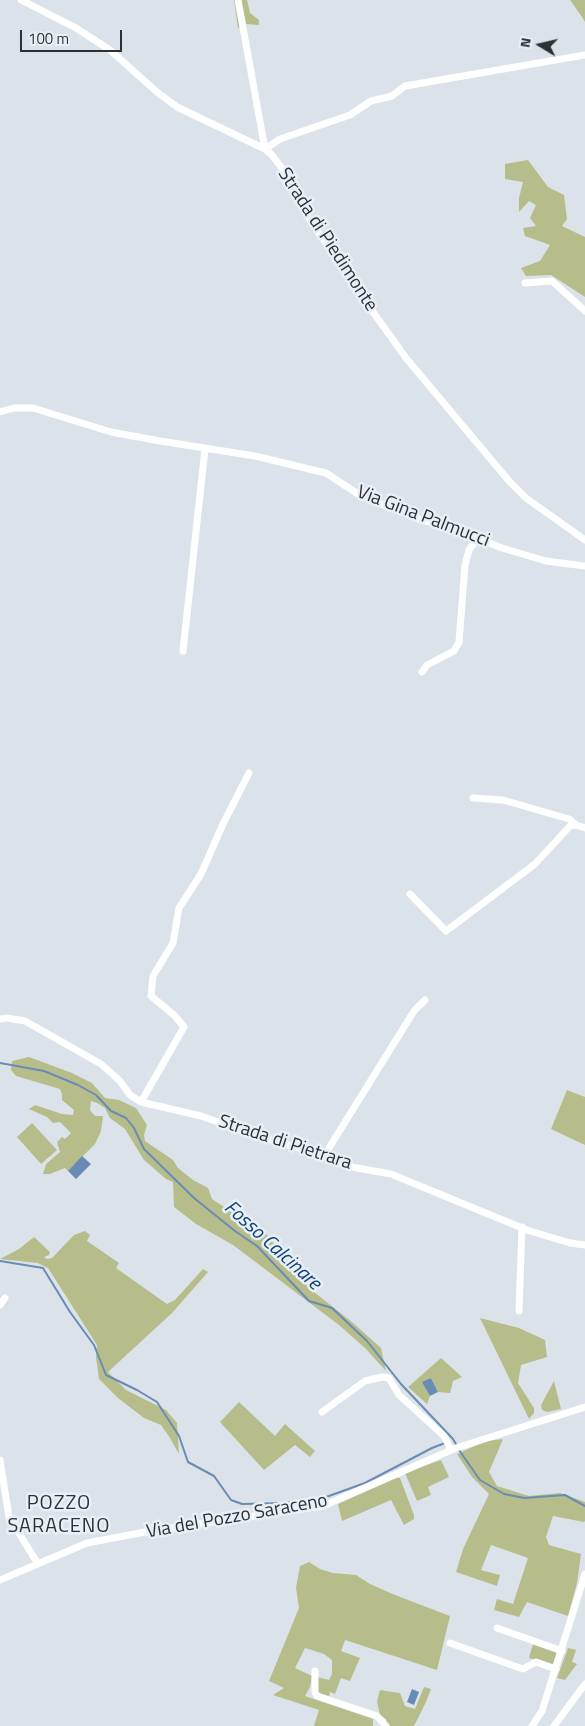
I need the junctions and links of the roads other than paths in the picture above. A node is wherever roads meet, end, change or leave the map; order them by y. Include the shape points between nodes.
1 (21, 0) edge
2 (238, 0) edge
3 (585, 56) edge
4 (265, 149) junction
5 (525, 283) dead end
6 (585, 312) edge
7 (0, 412) edge
8 (205, 449) junction
9 (480, 538) junction
10 (585, 540) edge
11 (585, 566) edge
12 (183, 651) dead end
13 (422, 672) dead end
14 (249, 774) dead end
15 (473, 798) dead end
16 (576, 824) junction
17 (585, 828) edge
18 (410, 894) dead end
19 (425, 1000) dead end
20 (0, 1019) edge
21 (141, 1102) junction
22 (324, 1156) junction
23 (522, 1228) junction
24 (585, 1245) edge
25 (5, 1298) dead end
26 (0, 1305) edge
27 (519, 1311) dead end
28 (585, 1407) edge
29 (322, 1412) dead end
30 (451, 1450) junction
31 (0, 1460) edge
32 (38, 1564) junction
33 (585, 1574) edge
34 (0, 1580) edge
35 (497, 1628) dead end
36 (450, 1643) dead end
37 (562, 1651) junction
38 (556, 1669) junction
39 (315, 1671) dead end
40 (585, 1684) edge
41 (386, 1726) edge
42 (532, 1726) edge
43 (554, 1726) edge

1 - 4 street, Strada di Piedimonte via 76,28 110,50 177,107
2 - 4 street
3 - 4 street via 405,86 392,96 371,101 350,115 280,139
4 - 10 street, Strada di Piedimonte via 286,174 312,224 406,358 509,481 526,498
5 - 6 street via 552,281
7 - 8 street, Via Gina Palmucci via 33,408 111,432
8 - 9 street, Via Gina Palmucci via 254,456 326,474 361,496 418,519
8 - 12 street
9 - 11 street, Via Gina Palmucci via 546,561
9 - 13 street via 469,550 465,565 459,642 454,651 427,665
14 - 21 street via 201,874 180,908 173,943 153,976 151,996 184,1027
15 - 16 street via 503,800 569,819
16 - 17 street
16 - 18 street via 570,826 535,864 446,930
19 - 22 street via 414,1011
20 - 21 street, Strada di Pietrara via 25,1020 101,1064 130,1095
21 - 22 street, Strada di Pietrara via 201,1116
22 - 23 street, Strada di Pietrara via 346,1166 391,1174
23 - 24 street, Strada di Pietrara
23 - 27 street
25 - 26 street
28 - 30 street, Via del Pozzo Saraceno
29 - 30 street via 365,1381 389,1378 399,1395 444,1436
30 - 32 street, Via del Pozzo Saraceno via 322,1506 87,1543
31 - 32 street via 9,1517
32 - 34 street, Via del Pozzo Saraceno
33 - 37 street
35 - 37 street
36 - 38 street via 523,1670 536,1662
37 - 38 street
38 - 42 street via 542,1711
39 - 41 street via 317,1696 377,1716
40 - 43 street

